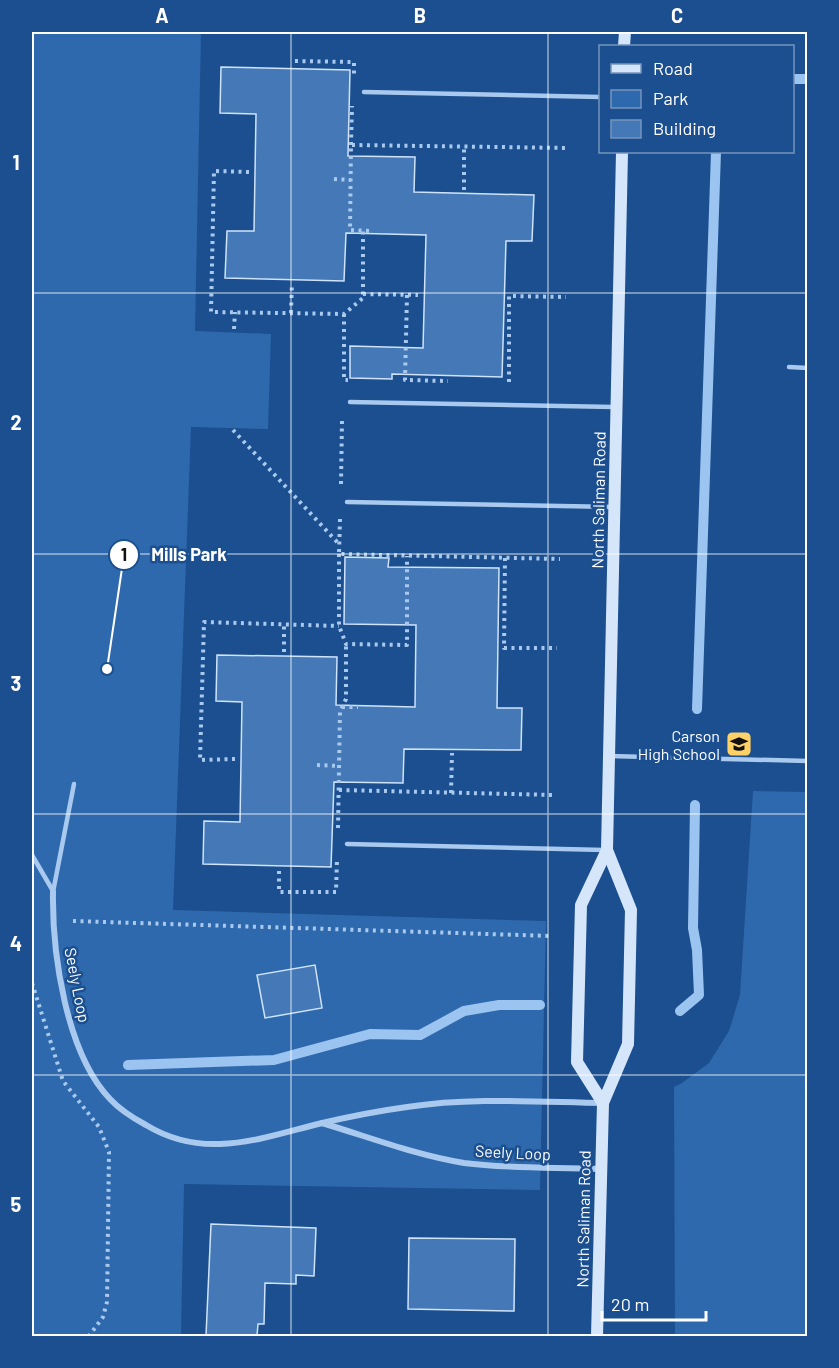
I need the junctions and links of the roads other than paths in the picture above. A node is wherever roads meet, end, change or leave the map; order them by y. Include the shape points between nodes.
1 (364, 92) dead end
2 (599, 97) edge
3 (622, 153) edge
4 (789, 367) dead end
5 (807, 368) edge
6 (350, 402) dead end
7 (617, 407) junction
8 (347, 502) dead end
9 (614, 507) junction
10 (609, 756) junction
11 (807, 760) edge
12 (74, 784) dead end
13 (347, 844) dead end
14 (608, 850) junction
15 (32, 855) edge
16 (53, 892) junction
17 (603, 1103) junction
18 (322, 1123) junction
19 (601, 1169) junction
20 (597, 1336) edge

1 - 2 lane
3 - 7 main road, North Saliman Road
4 - 5 lane
6 - 7 lane
7 - 9 main road, North Saliman Road
8 - 9 lane
9 - 10 main road, North Saliman Road
10 - 11 lane
10 - 14 main road, North Saliman Road
12 - 16 lane, Seely Loop
13 - 14 lane
14 - 17 main road, North Saliman Road via 631,910 631,921 628,1044
14 - 17 main road, North Saliman Road via 581,905 577,1052 577,1062
15 - 16 lane, Seely Loop
16 - 18 street, Seely Loop via 65,1005 72,1028 99,1085 122,1110 167,1136 202,1144 255,1140
17 - 18 street, Seely Loop via 442,1102
17 - 19 main road, North Saliman Road
18 - 19 street, Seely Loop via 461,1162
19 - 20 main road, North Saliman Road

